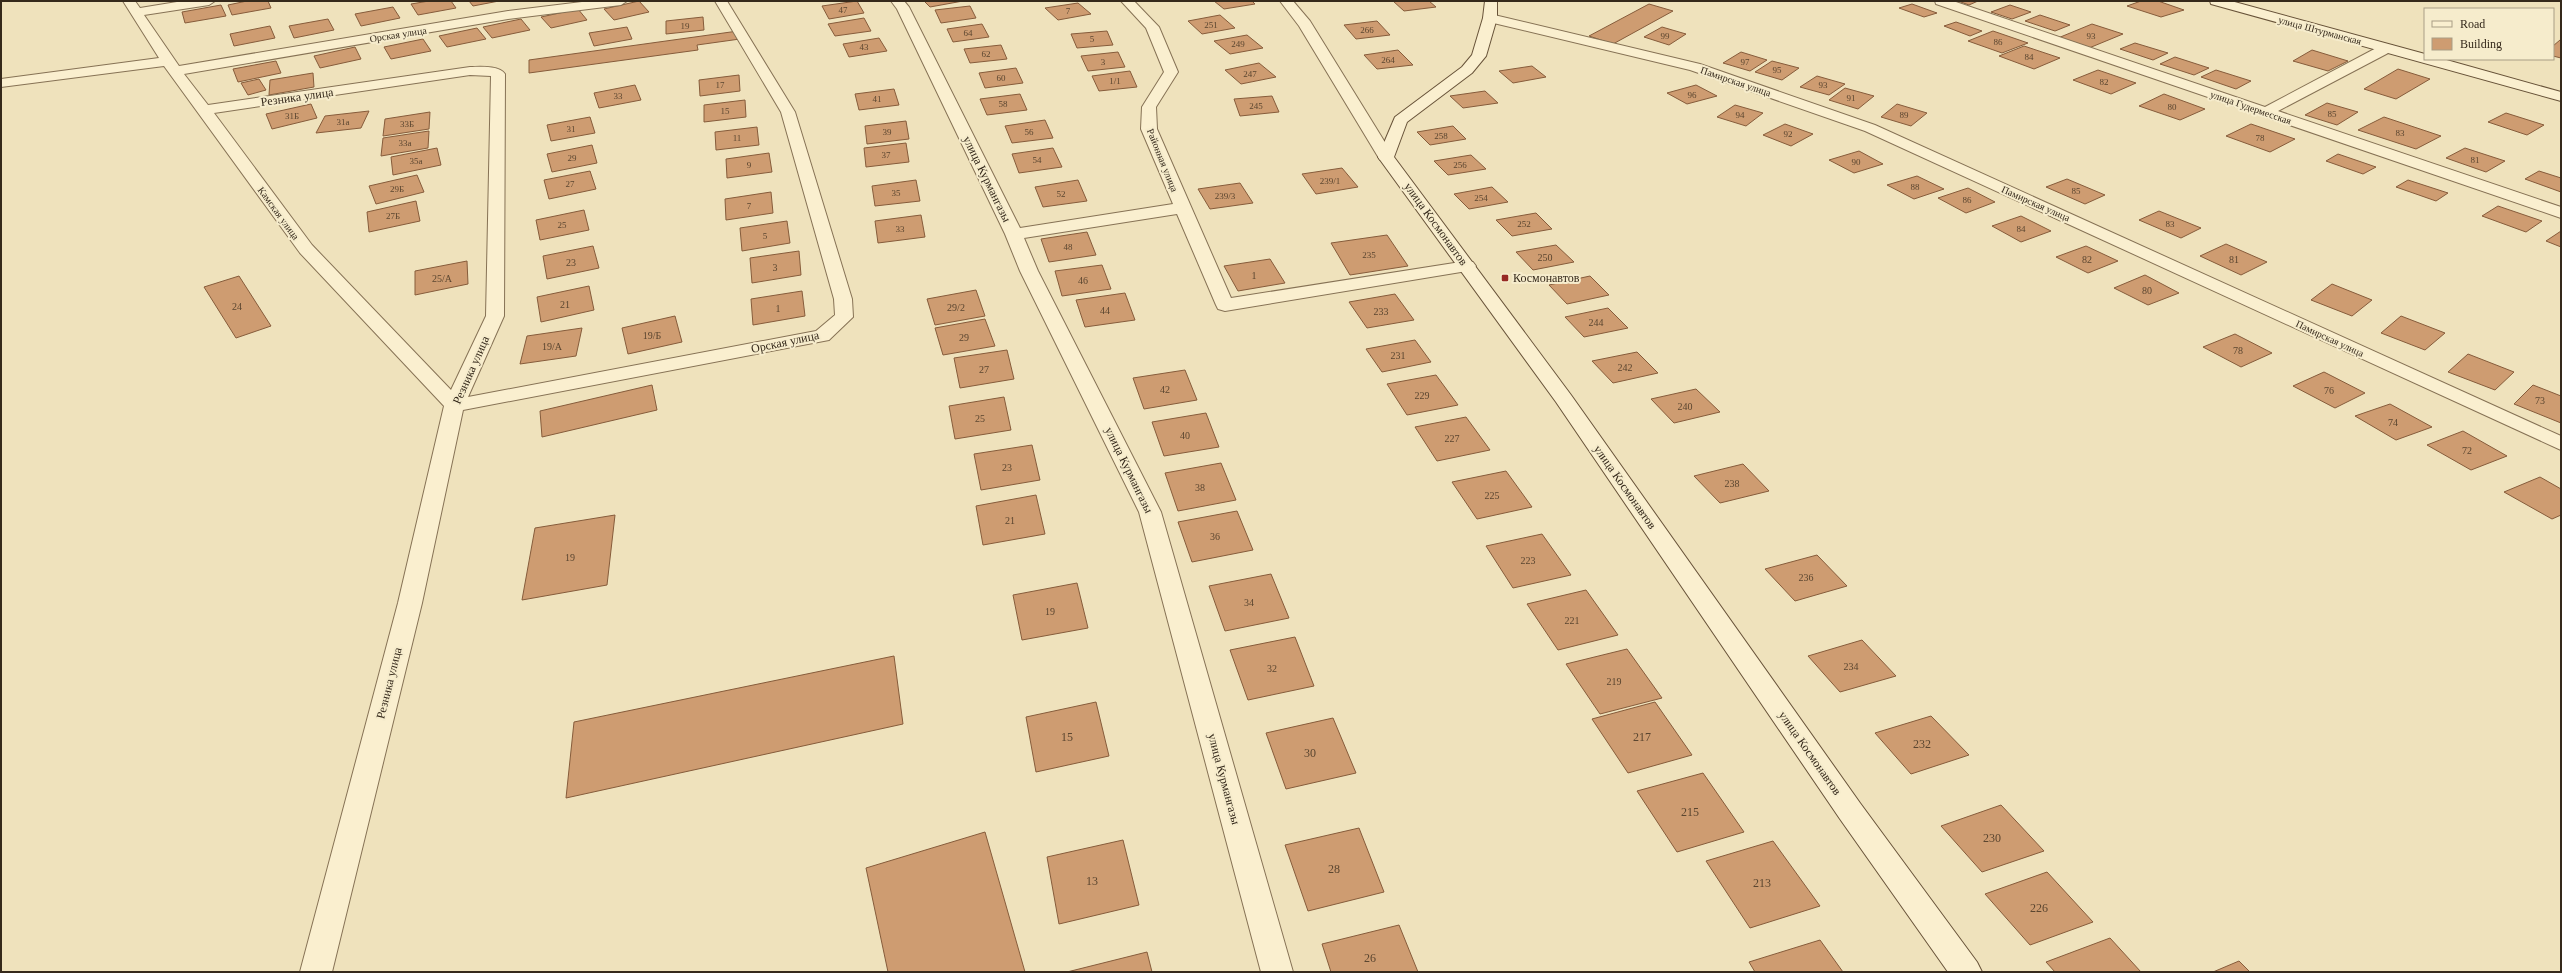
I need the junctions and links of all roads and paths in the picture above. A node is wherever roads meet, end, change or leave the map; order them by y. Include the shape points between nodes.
1 (129, 1) edge
2 (209, 1) edge
3 (621, 1) edge
4 (721, 1) edge
5 (897, 1) edge
6 (1127, 1) edge
7 (1286, 1) edge
8 (1491, 1) edge
9 (1941, 1) edge
10 (2216, 1) edge
11 (136, 12) junction
12 (1490, 18) junction
13 (2387, 48) junction
14 (2424, 58) edge
15 (2430, 60) edge
16 (171, 66) junction
17 (1, 83) edge
18 (2561, 97) edge
19 (204, 110) junction
20 (2266, 112) junction
21 (1386, 157) junction
22 (1183, 208) junction
23 (2561, 213) edge
24 (1014, 234) junction
25 (1467, 266) junction
26 (454, 405) junction
27 (2561, 444) edge
28 (316, 972) edge
29 (1277, 972) edge
30 (1966, 972) edge

1 - 11 street, Камская улица
2 - 11 street
3 - 16 street, Орская улица via 508,15
4 - 26 street, Орская улица via 788,112 843,299 844,317 822,336
5 - 24 street, улица Курмангазы via 903,7
6 - 22 street, Районная улица via 1152,27 1170,72 1149,107 1149,129
7 - 21 street, улица Космонавтов via 1305,24
8 - 12 street
9 - 20 street, улица Гудермесская
10 - 13 street, улица Штурманская
11 - 16 street, Камская улица
12 - 21 street via 1480,56 1467,70 1400,120
12 - 27 street, Памирская улица via 1695,67 1870,128
13 - 14 street, улица Штурманская
13 - 20 street
15 - 18 street, улица Штурманская
16 - 17 street, Орская улица
16 - 19 street, Камская улица
19 - 26 street, Камская улица via 306,249
19 - 26 street, Резника улица via 470,71 498,74 495,316
20 - 23 street, улица Гудермесская
21 - 25 street, улица Космонавтов
22 - 24 street
22 - 25 street, Районная улица via 1225,304
24 - 29 street, улица Курмангазы via 1029,271 1150,512
25 - 30 street, улица Космонавтов via 1564,399
26 - 28 street, Резника улица via 410,603

